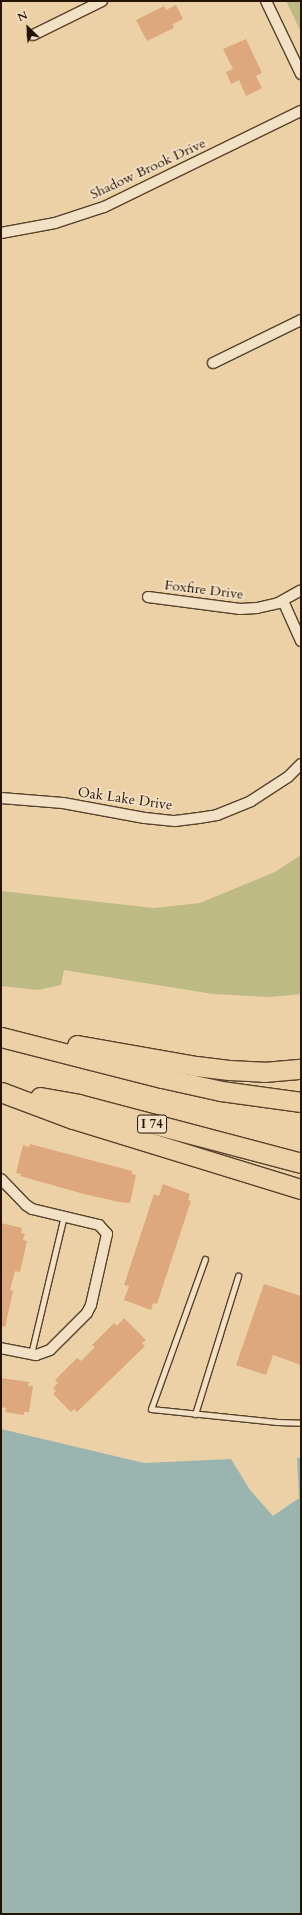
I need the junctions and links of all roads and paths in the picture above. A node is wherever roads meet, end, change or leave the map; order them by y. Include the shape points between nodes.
1 (102, 1) edge
2 (266, 1) edge
3 (33, 35) dead end
4 (301, 74) edge
5 (301, 111) edge
6 (1, 233) edge
7 (301, 320) edge
8 (213, 363) dead end
9 (301, 590) edge
10 (148, 597) dead end
11 (283, 601) junction
12 (301, 641) edge
13 (301, 764) edge
14 (1, 798) edge
15 (1, 1031) edge
16 (1, 1037) edge
17 (301, 1069) edge
18 (1, 1091) edge
19 (301, 1102) edge
20 (301, 1163) edge
21 (1, 1179) edge
22 (301, 1189) edge
23 (64, 1216) junction
24 (205, 1259) dead end
25 (238, 1276) dead end
26 (1, 1348) edge
27 (31, 1354) junction
28 (194, 1414) junction
29 (301, 1423) edge

1 - 3 street
2 - 4 street
5 - 6 street, Shadow Brook Drive via 104,207 55,223
7 - 8 street
9 - 11 street, Foxfire Drive
10 - 11 street, Foxfire Drive via 235,610 257,608
11 - 12 street
13 - 14 street, Oak Lake Drive via 288,777 250,800 217,815 193,819 175,821 145,818 63,804
15 - 17 highway via 196,1066 264,1072
16 - 19 highway via 170,1080 221,1091
18 - 20 highway, I 74 via 78,1104
18 - 22 highway via 73,1119
21 - 23 street via 32,1209
23 - 27 lane
23 - 27 street via 99,1225 107,1234 92,1305 50,1350 36,1355
24 - 28 lane via 151,1409
25 - 28 lane
26 - 27 street
28 - 29 lane

